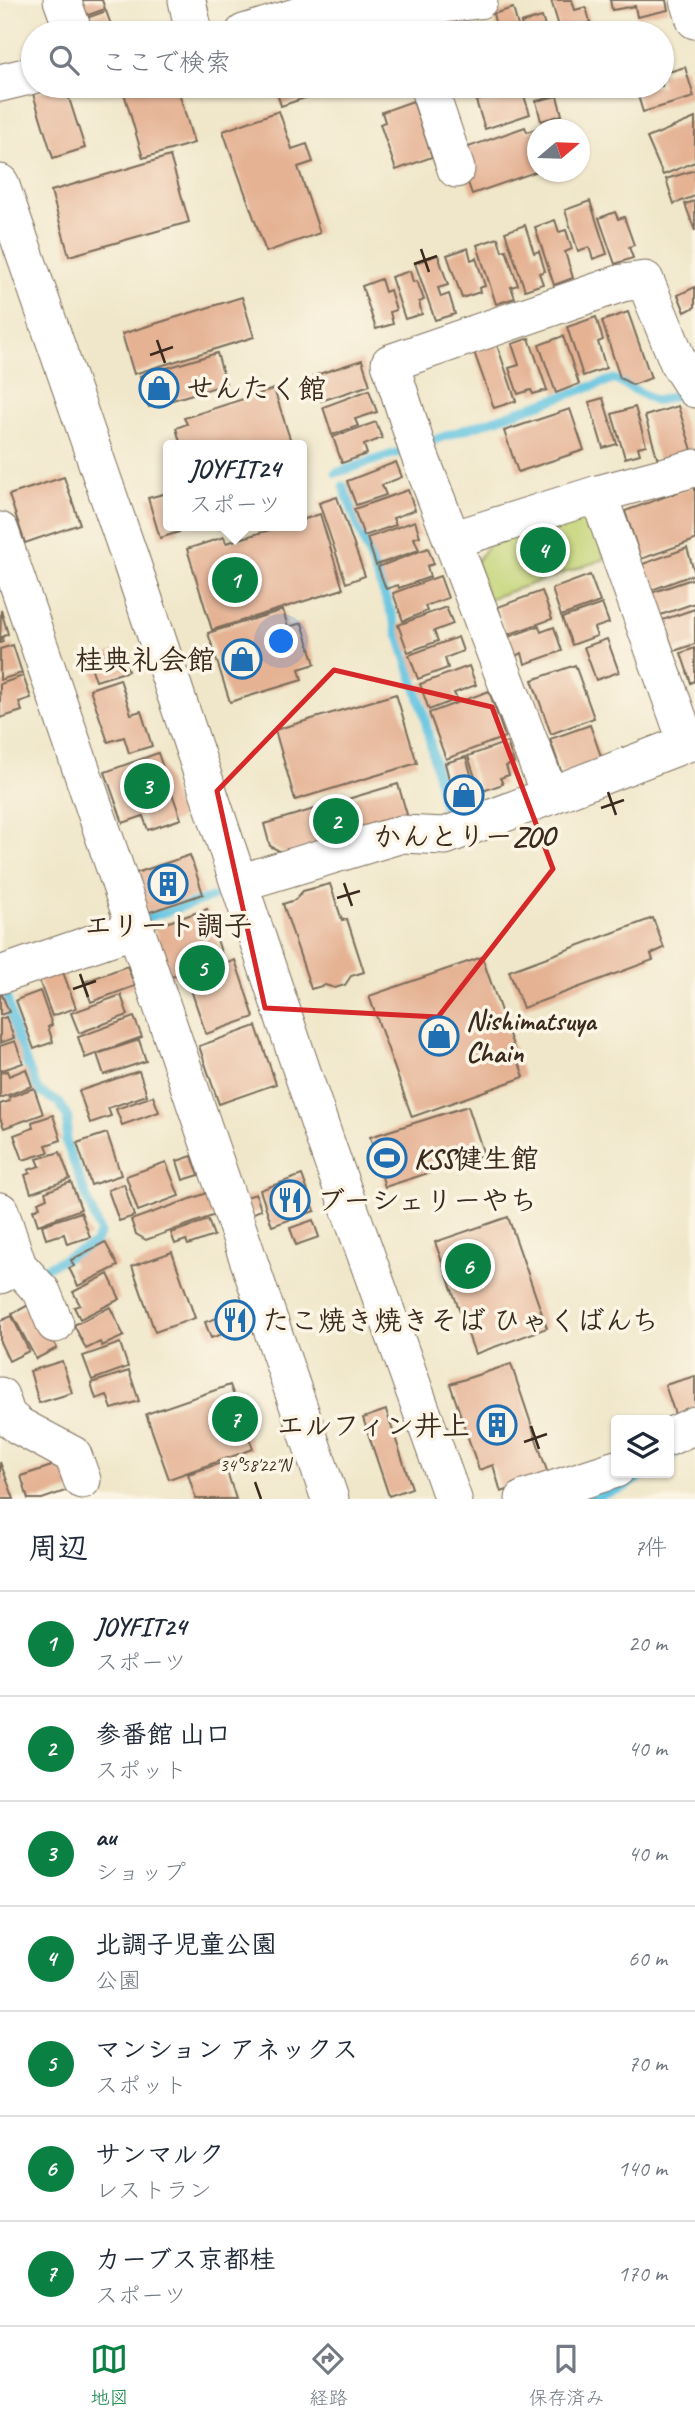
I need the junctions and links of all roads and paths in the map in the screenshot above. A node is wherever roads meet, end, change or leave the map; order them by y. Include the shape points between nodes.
1 (62, 0) edge
2 (187, 0) edge
3 (479, 0) edge
4 (689, 0) edge
5 (315, 6) edge
6 (695, 20) edge
7 (70, 21) edge
8 (191, 21) edge
9 (276, 21) edge
10 (407, 21) edge
11 (21, 78) edge
12 (0, 83) edge
13 (432, 98) edge
14 (456, 169) dead end
15 (0, 183) edge
16 (695, 389) edge
17 (695, 468) edge
18 (598, 494) junction
19 (0, 531) edge
20 (452, 540) junction
21 (9, 591) edge
22 (691, 742) edge
23 (550, 796) junction
24 (239, 883) junction
25 (135, 929) junction
26 (0, 975) edge
27 (0, 1211) edge
28 (9, 1270) edge
29 (55, 1324) dead end
30 (15, 1418) edge
31 (695, 1425) edge
32 (674, 1435) edge
33 (611, 1471) edge
34 (82, 1480) dead end
35 (330, 1499) edge
36 (453, 1499) edge
37 (524, 1499) edge

1 - 7 street
2 - 8 street
3 - 10 street
4 - 6 street
5 - 9 street
5 - 10 street
11 - 12 street
13 - 14 street
15 - 24 street
16 - 20 street via 679,364 645,280 622,283 390,363
17 - 18 street
18 - 20 street
18 - 22 street
19 - 21 street
20 - 23 street
21 - 25 street
22 - 23 street
23 - 24 street via 445,836 402,834
24 - 36 street
25 - 26 street
25 - 35 street
27 - 28 street
28 - 29 street via 42,1292
30 - 34 street via 73,1455
31 - 32 street
33 - 37 street

